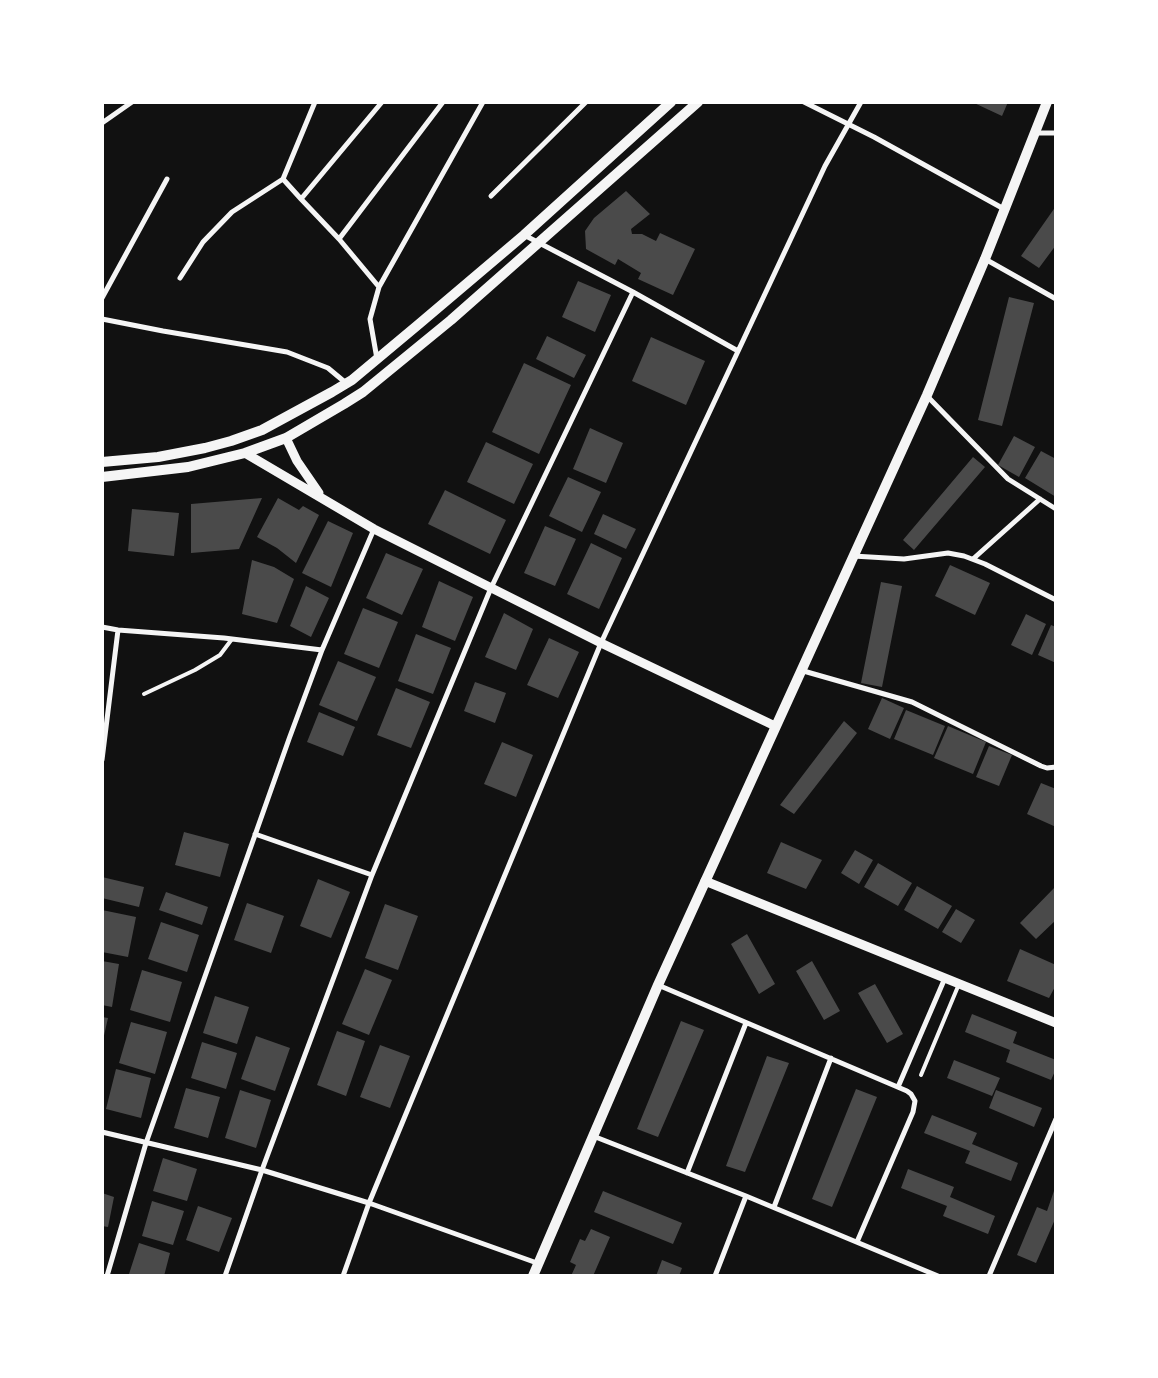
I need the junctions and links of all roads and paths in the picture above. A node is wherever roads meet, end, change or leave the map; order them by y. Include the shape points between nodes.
1 (132, 102) edge
2 (315, 102) edge
3 (382, 102) edge
4 (443, 102) edge
5 (483, 102) edge
6 (586, 102) edge
7 (671, 102) edge
8 (698, 102) edge
9 (804, 102) edge
10 (861, 102) edge
11 (1047, 102) edge
12 (102, 123) edge
13 (848, 125) junction
14 (1036, 133) junction
15 (1056, 133) edge
16 (283, 179) junction
17 (167, 180) dead end
18 (491, 196) dead end
19 (301, 199) junction
20 (1005, 210) junction
21 (524, 235) junction
22 (339, 239) junction
23 (539, 243) junction
24 (986, 259) junction
25 (180, 278) dead end
26 (379, 286) junction
27 (633, 292) junction
28 (102, 298) edge
29 (1056, 299) edge
30 (102, 319) edge
31 (738, 352) junction
32 (377, 359) junction
33 (346, 383) junction
34 (927, 395) junction
35 (285, 419) junction
36 (286, 438) junction
37 (245, 453) junction
38 (102, 462) edge
39 (102, 477) edge
40 (322, 497) junction
41 (1040, 499) junction
42 (1056, 509) edge
43 (374, 529) junction
44 (853, 556) junction
45 (973, 559) junction
46 (491, 588) junction
47 (1056, 600) edge
48 (102, 628) edge
49 (118, 630) junction
50 (232, 639) junction
51 (601, 643) junction
52 (322, 650) junction
53 (800, 670) junction
54 (144, 694) dead end
55 (774, 726) junction
56 (102, 760) edge
57 (1056, 766) edge
58 (255, 834) junction
59 (372, 875) junction
60 (705, 882) junction
61 (945, 978) junction
62 (959, 984) junction
63 (658, 985) junction
64 (746, 1023) junction
65 (1056, 1023) edge
66 (831, 1058) junction
67 (921, 1076) dead end
68 (898, 1087) junction
69 (1056, 1119) edge
70 (102, 1132) edge
71 (593, 1136) junction
72 (146, 1143) junction
73 (262, 1170) junction
74 (687, 1173) junction
75 (746, 1196) junction
76 (369, 1203) junction
77 (774, 1208) junction
78 (858, 1242) junction
79 (538, 1263) junction
80 (107, 1276) edge
81 (225, 1276) edge
82 (343, 1276) edge
83 (533, 1276) edge
84 (715, 1276) edge
85 (938, 1276) edge
86 (989, 1276) edge

1 - 12 street
2 - 16 street
3 - 19 street
4 - 22 street
5 - 26 street
6 - 18 street
7 - 21 main road
8 - 23 main road
9 - 13 street
10 - 13 street
11 - 14 main road
13 - 20 street
13 - 31 street via 825,166
14 - 15 street
14 - 20 main road
16 - 19 street
16 - 25 street via 232,212 204,242
17 - 28 street
19 - 22 street
20 - 24 main road
21 - 23 street
21 - 32 main road
22 - 26 street
23 - 27 street
23 - 36 main road via 363,392
24 - 29 street
24 - 34 main road
26 - 32 street via 370,319
27 - 31 street
27 - 46 street
30 - 33 street via 288,352 328,368
31 - 51 street
32 - 33 main road
33 - 35 main road
34 - 41 street via 1008,479
34 - 44 main road
35 - 36 main road
35 - 38 main road via 247,436 205,448 158,457
36 - 37 main road
36 - 40 street via 301,468
37 - 39 main road via 188,467
37 - 40 street
40 - 43 street
41 - 42 street
41 - 45 street
43 - 46 street
43 - 52 street
44 - 45 street via 904,559 948,554
44 - 53 main road
45 - 47 street
46 - 51 street
46 - 59 street
48 - 49 street
49 - 50 street
49 - 56 street
50 - 52 street
50 - 54 lane via 220,655
51 - 55 street
51 - 76 street
52 - 58 street
53 - 55 main road
53 - 57 street via 912,702 1041,766
55 - 60 main road
58 - 59 street
58 - 72 street
59 - 73 street
60 - 61 street
60 - 63 main road
61 - 62 street
61 - 68 street
62 - 65 street
62 - 67 lane
63 - 64 street
63 - 71 main road
64 - 66 street
64 - 74 street
66 - 68 street
66 - 77 street
68 - 78 street via 914,1097 915,1106
69 - 86 street
70 - 72 street
71 - 74 street
71 - 79 main road
72 - 73 street
72 - 80 street
73 - 76 street
73 - 81 street
74 - 75 street
75 - 77 street
75 - 84 street
76 - 79 street
76 - 82 street
77 - 78 street
78 - 85 street
79 - 83 main road

